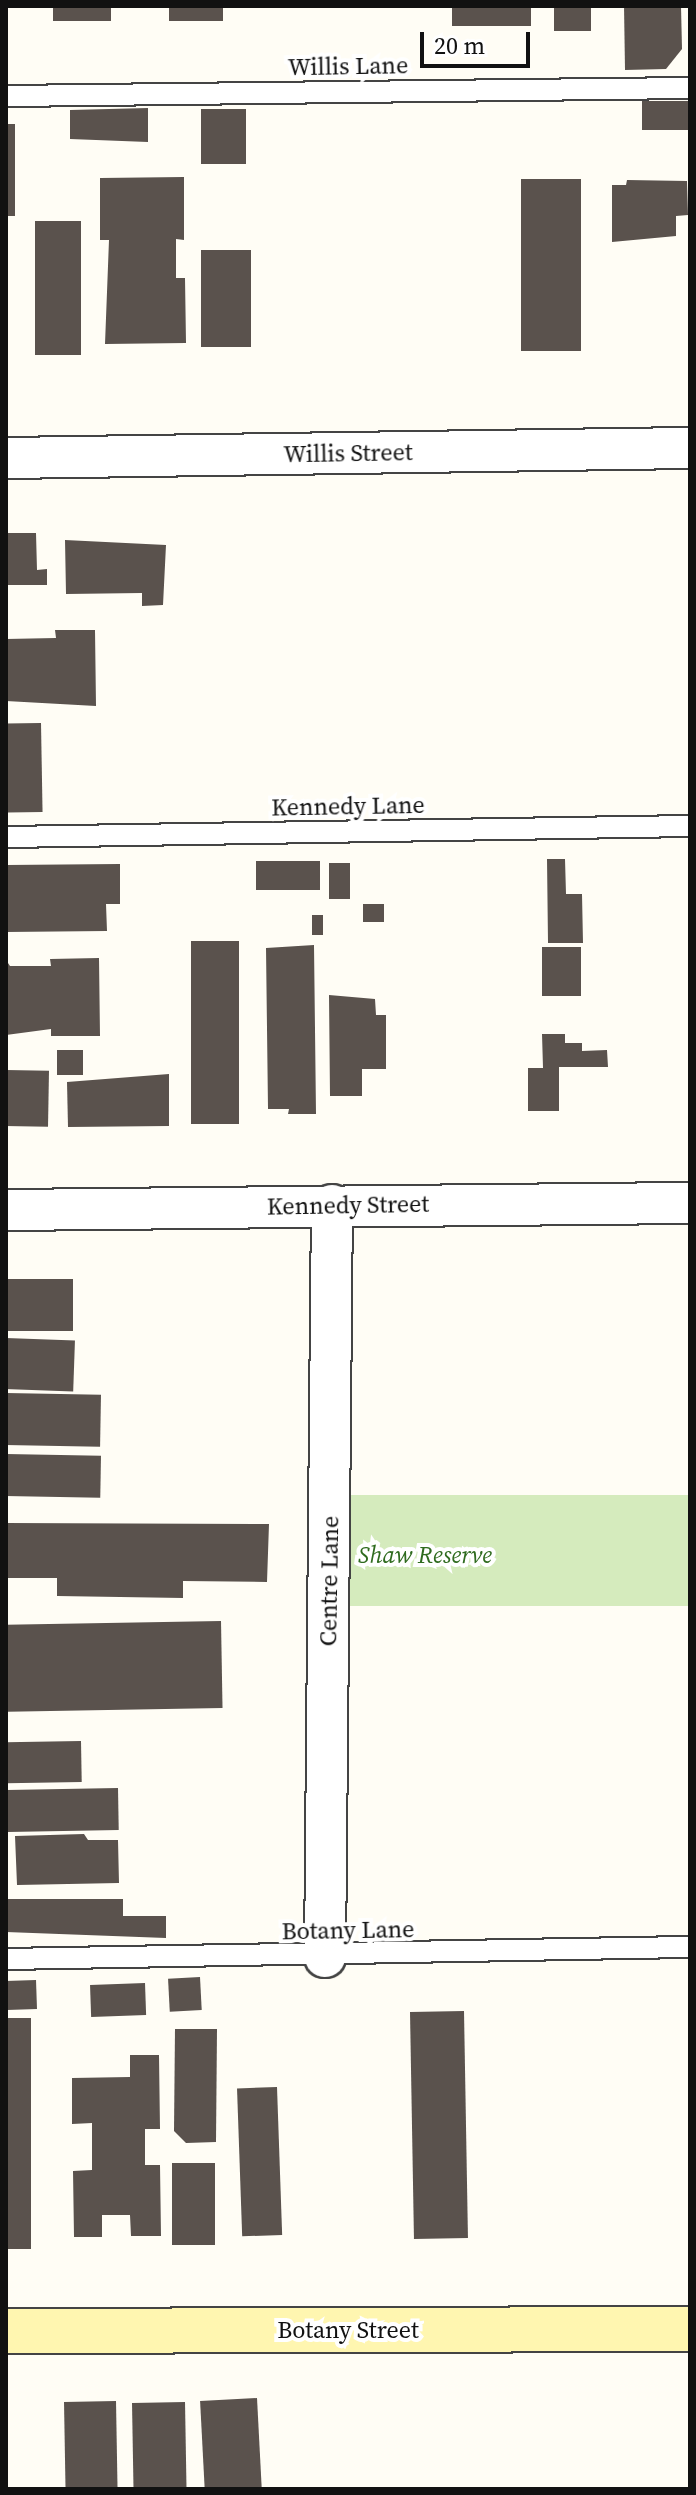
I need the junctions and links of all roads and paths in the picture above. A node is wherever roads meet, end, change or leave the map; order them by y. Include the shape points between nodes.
1 (690, 88) edge
2 (6, 96) edge
3 (690, 448) edge
4 (6, 458) edge
5 (690, 826) edge
6 (6, 837) edge
7 (690, 1203) edge
8 (332, 1205) junction
9 (6, 1210) edge
10 (690, 1947) edge
11 (325, 1957) junction
12 (6, 1959) edge
13 (690, 2329) edge
14 (6, 2331) edge

1 - 2 lane, Willis Lane
3 - 4 street, Willis Street
5 - 6 lane, Kennedy Lane
7 - 8 street, Kennedy Street
8 - 9 street, Kennedy Street
8 - 11 street, Centre Lane
10 - 11 lane, Botany Lane
11 - 12 lane, Botany Lane
13 - 14 street, Botany Street

